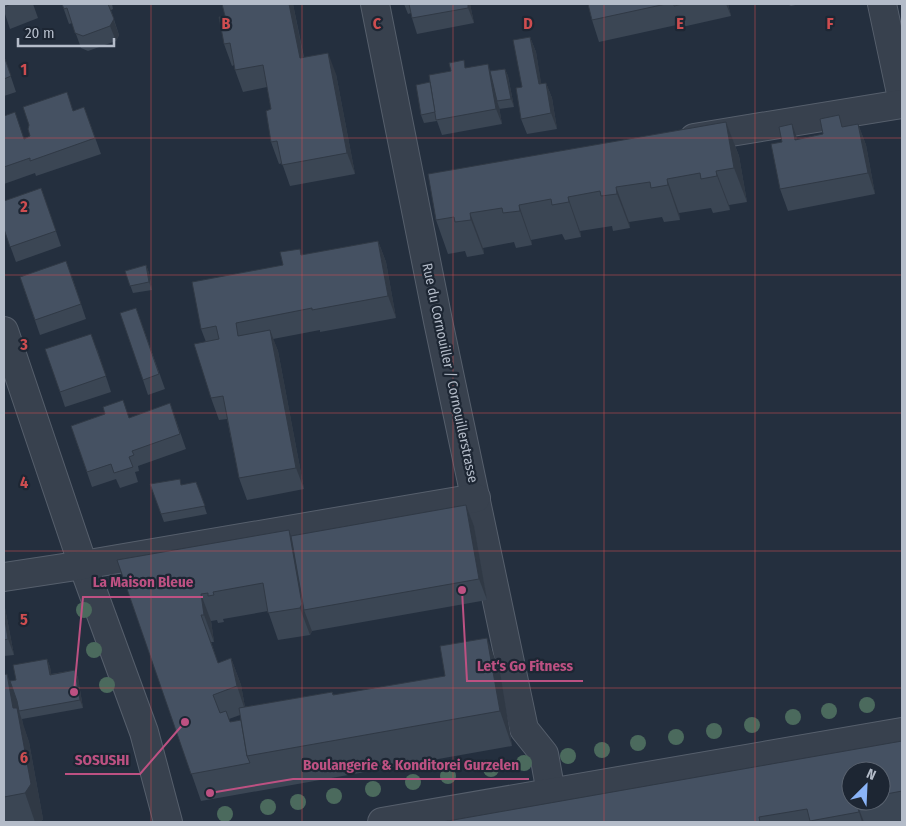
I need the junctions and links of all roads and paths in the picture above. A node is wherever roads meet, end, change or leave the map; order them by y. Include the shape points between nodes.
1 (376, 4) edge
2 (882, 4) edge
3 (897, 45) edge
4 (902, 98) edge
5 (902, 104) edge
6 (668, 142) edge
7 (4, 331) edge
8 (476, 498) junction
9 (83, 565) junction
10 (4, 577) edge
11 (902, 732) edge
12 (551, 793) junction
13 (168, 822) edge
14 (382, 822) edge

1 - 8 street, Rue du Cornouiller / Cornouillerstrasse via 421,182 438,321
2 - 3 street
3 - 4 street
5 - 6 street
7 - 9 street
8 - 9 street, Rue du Cornouiller / Cornouillerstrasse
8 - 12 street via 524,729 544,754
9 - 10 street, Rue du Cornouiller / Cornouillerstrasse
9 - 13 street via 144,732
11 - 12 street
12 - 14 street

